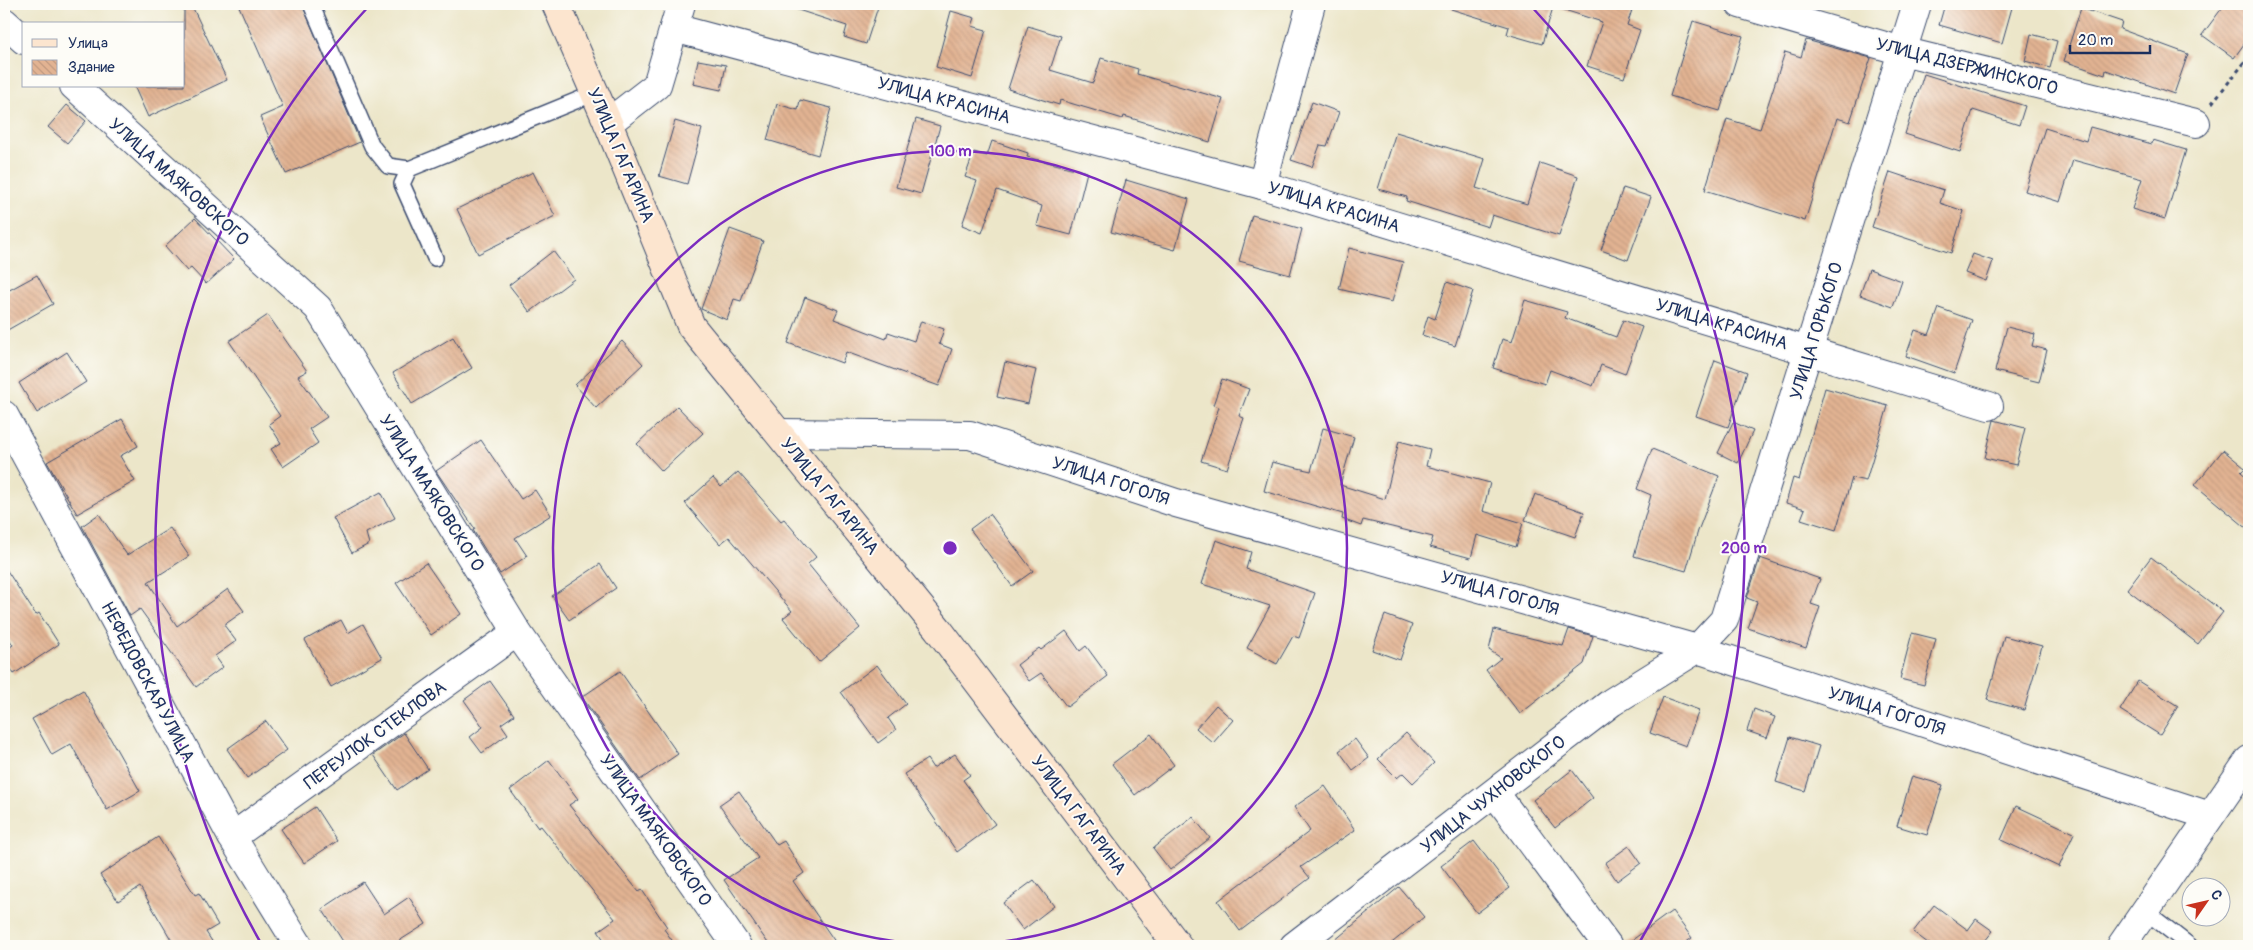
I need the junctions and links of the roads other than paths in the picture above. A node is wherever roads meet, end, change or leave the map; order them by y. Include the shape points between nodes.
1 (311, 4) edge
2 (556, 4) edge
3 (1311, 4) edge
4 (1740, 4) edge
5 (1917, 4) edge
6 (677, 16) edge
7 (4, 22) edge
8 (22, 38) edge
9 (1902, 50) junction
10 (76, 88) edge
11 (595, 93) junction
12 (608, 123) junction
13 (2196, 123) road end
14 (408, 168) junction
15 (1262, 185) junction
16 (435, 258) dead end
17 (1810, 350) junction
18 (1989, 406) dead end
19 (4, 415) edge
20 (779, 433) junction
21 (517, 632) junction
22 (1697, 649) junction
23 (2249, 760) edge
24 (1495, 793) junction
25 (2210, 816) junction
26 (232, 837) junction
27 (2145, 912) junction
28 (299, 946) edge
29 (737, 946) edge
30 (1178, 946) edge
31 (1294, 946) edge
32 (1608, 946) edge
33 (2121, 946) edge
34 (2190, 946) edge

1 - 14 lane via 372,146 388,166
2 - 11 main road, УЛИЦА ГАГАРИНА
3 - 15 street
4 - 9 street, УЛИЦА ДЗЕРЖИНСКОГО
5 - 9 street, УЛИЦА ГОРЬКОГО
6 - 12 street via 657,85
6 - 15 street, УЛИЦА КРАСИНА
7 - 8 street
9 - 13 street, УЛИЦА ДЗЕРЖИНСКОГО
9 - 17 street, УЛИЦА ГОРЬКОГО
10 - 21 street, УЛИЦА МАЯКОВСКОГО via 318,308
11 - 12 main road, УЛИЦА ГАГАРИНА
11 - 14 lane
12 - 20 main road, УЛИЦА ГАГАРИНА via 691,326
14 - 16 lane via 402,184
15 - 17 street, УЛИЦА КРАСИНА
17 - 18 street, УЛИЦА КРАСИНА
17 - 22 street, УЛИЦА ГОРЬКОГО via 1724,620
19 - 26 street, НЕФЕДОВСКАЯ УЛИЦА
20 - 22 street, УЛИЦА ГОГОЛЯ via 970,435 1176,503
20 - 30 main road, УЛИЦА ГАГАРИНА via 938,629
21 - 26 street, ПЕРЕУЛОК СТЕКЛОВА
21 - 29 street, УЛИЦА МАЯКОВСКОГО
22 - 24 street, УЛИЦА ЧУХНОВСКОГО via 1612,702
22 - 25 street, УЛИЦА ГОГОЛЯ
23 - 25 street
24 - 31 street, УЛИЦА ЧУХНОВСКОГО
24 - 32 street
25 - 27 street
26 - 28 street, НЕФЕДОВСКАЯ УЛИЦА
27 - 33 street
27 - 34 lane

